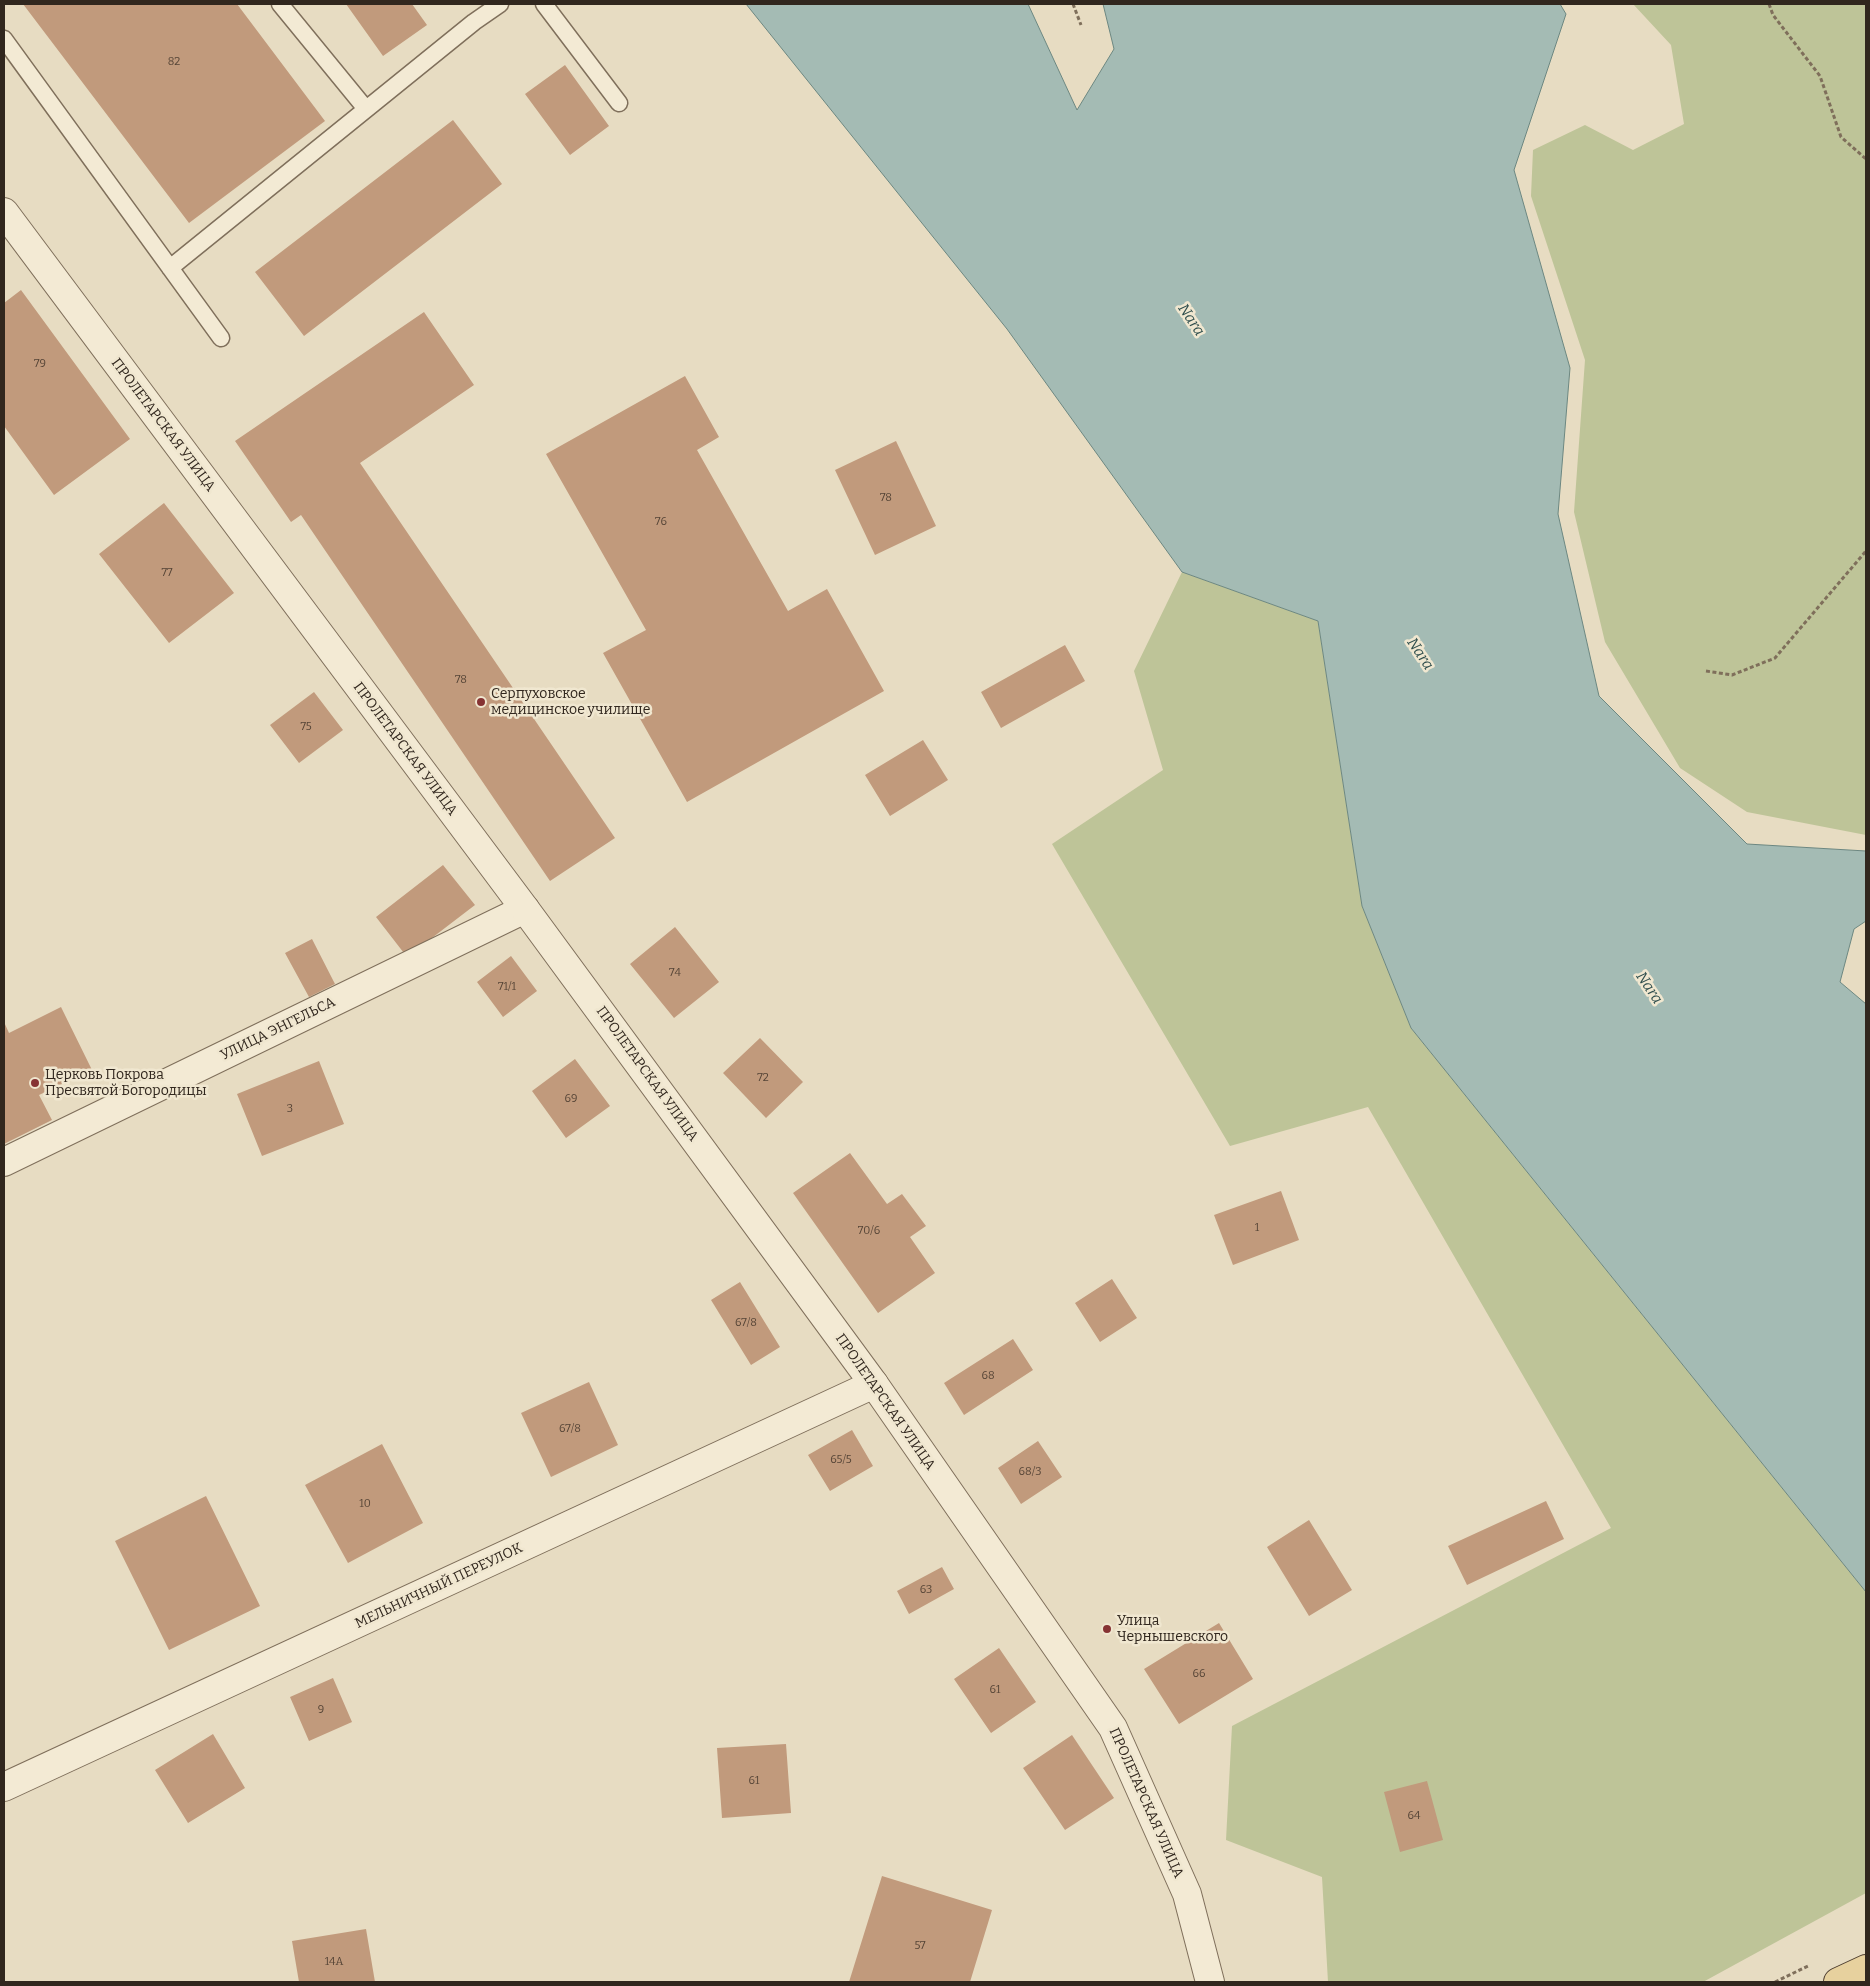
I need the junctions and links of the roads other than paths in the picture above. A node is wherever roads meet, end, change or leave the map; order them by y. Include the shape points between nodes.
1 (280, 4) edge
2 (500, 4) edge
3 (544, 4) edge
4 (4, 39) edge
5 (619, 104) dead end
6 (366, 109) junction
7 (4, 212) edge
8 (170, 268) junction
9 (221, 338) dead end
10 (525, 909) junction
11 (4, 1162) edge
12 (874, 1384) junction
13 (4, 1787) edge
14 (1866, 1969) edge
15 (1210, 1982) edge
16 (1838, 1982) edge

1 - 6 lane
2 - 6 lane
3 - 5 lane
4 - 8 lane
6 - 8 lane
7 - 10 street, ПРОЛЕТАРСКАЯ УЛИЦА
8 - 9 lane
10 - 11 street, УЛИЦА ЭНГЕЛЬСА
10 - 12 street, ПРОЛЕТАРСКАЯ УЛИЦА
12 - 13 street, МЕЛЬНИЧНЫЙ ПЕРЕУЛОК
12 - 15 street, ПРОЛЕТАРСКАЯ УЛИЦА via 1113,1728 1187,1894
14 - 16 main road

